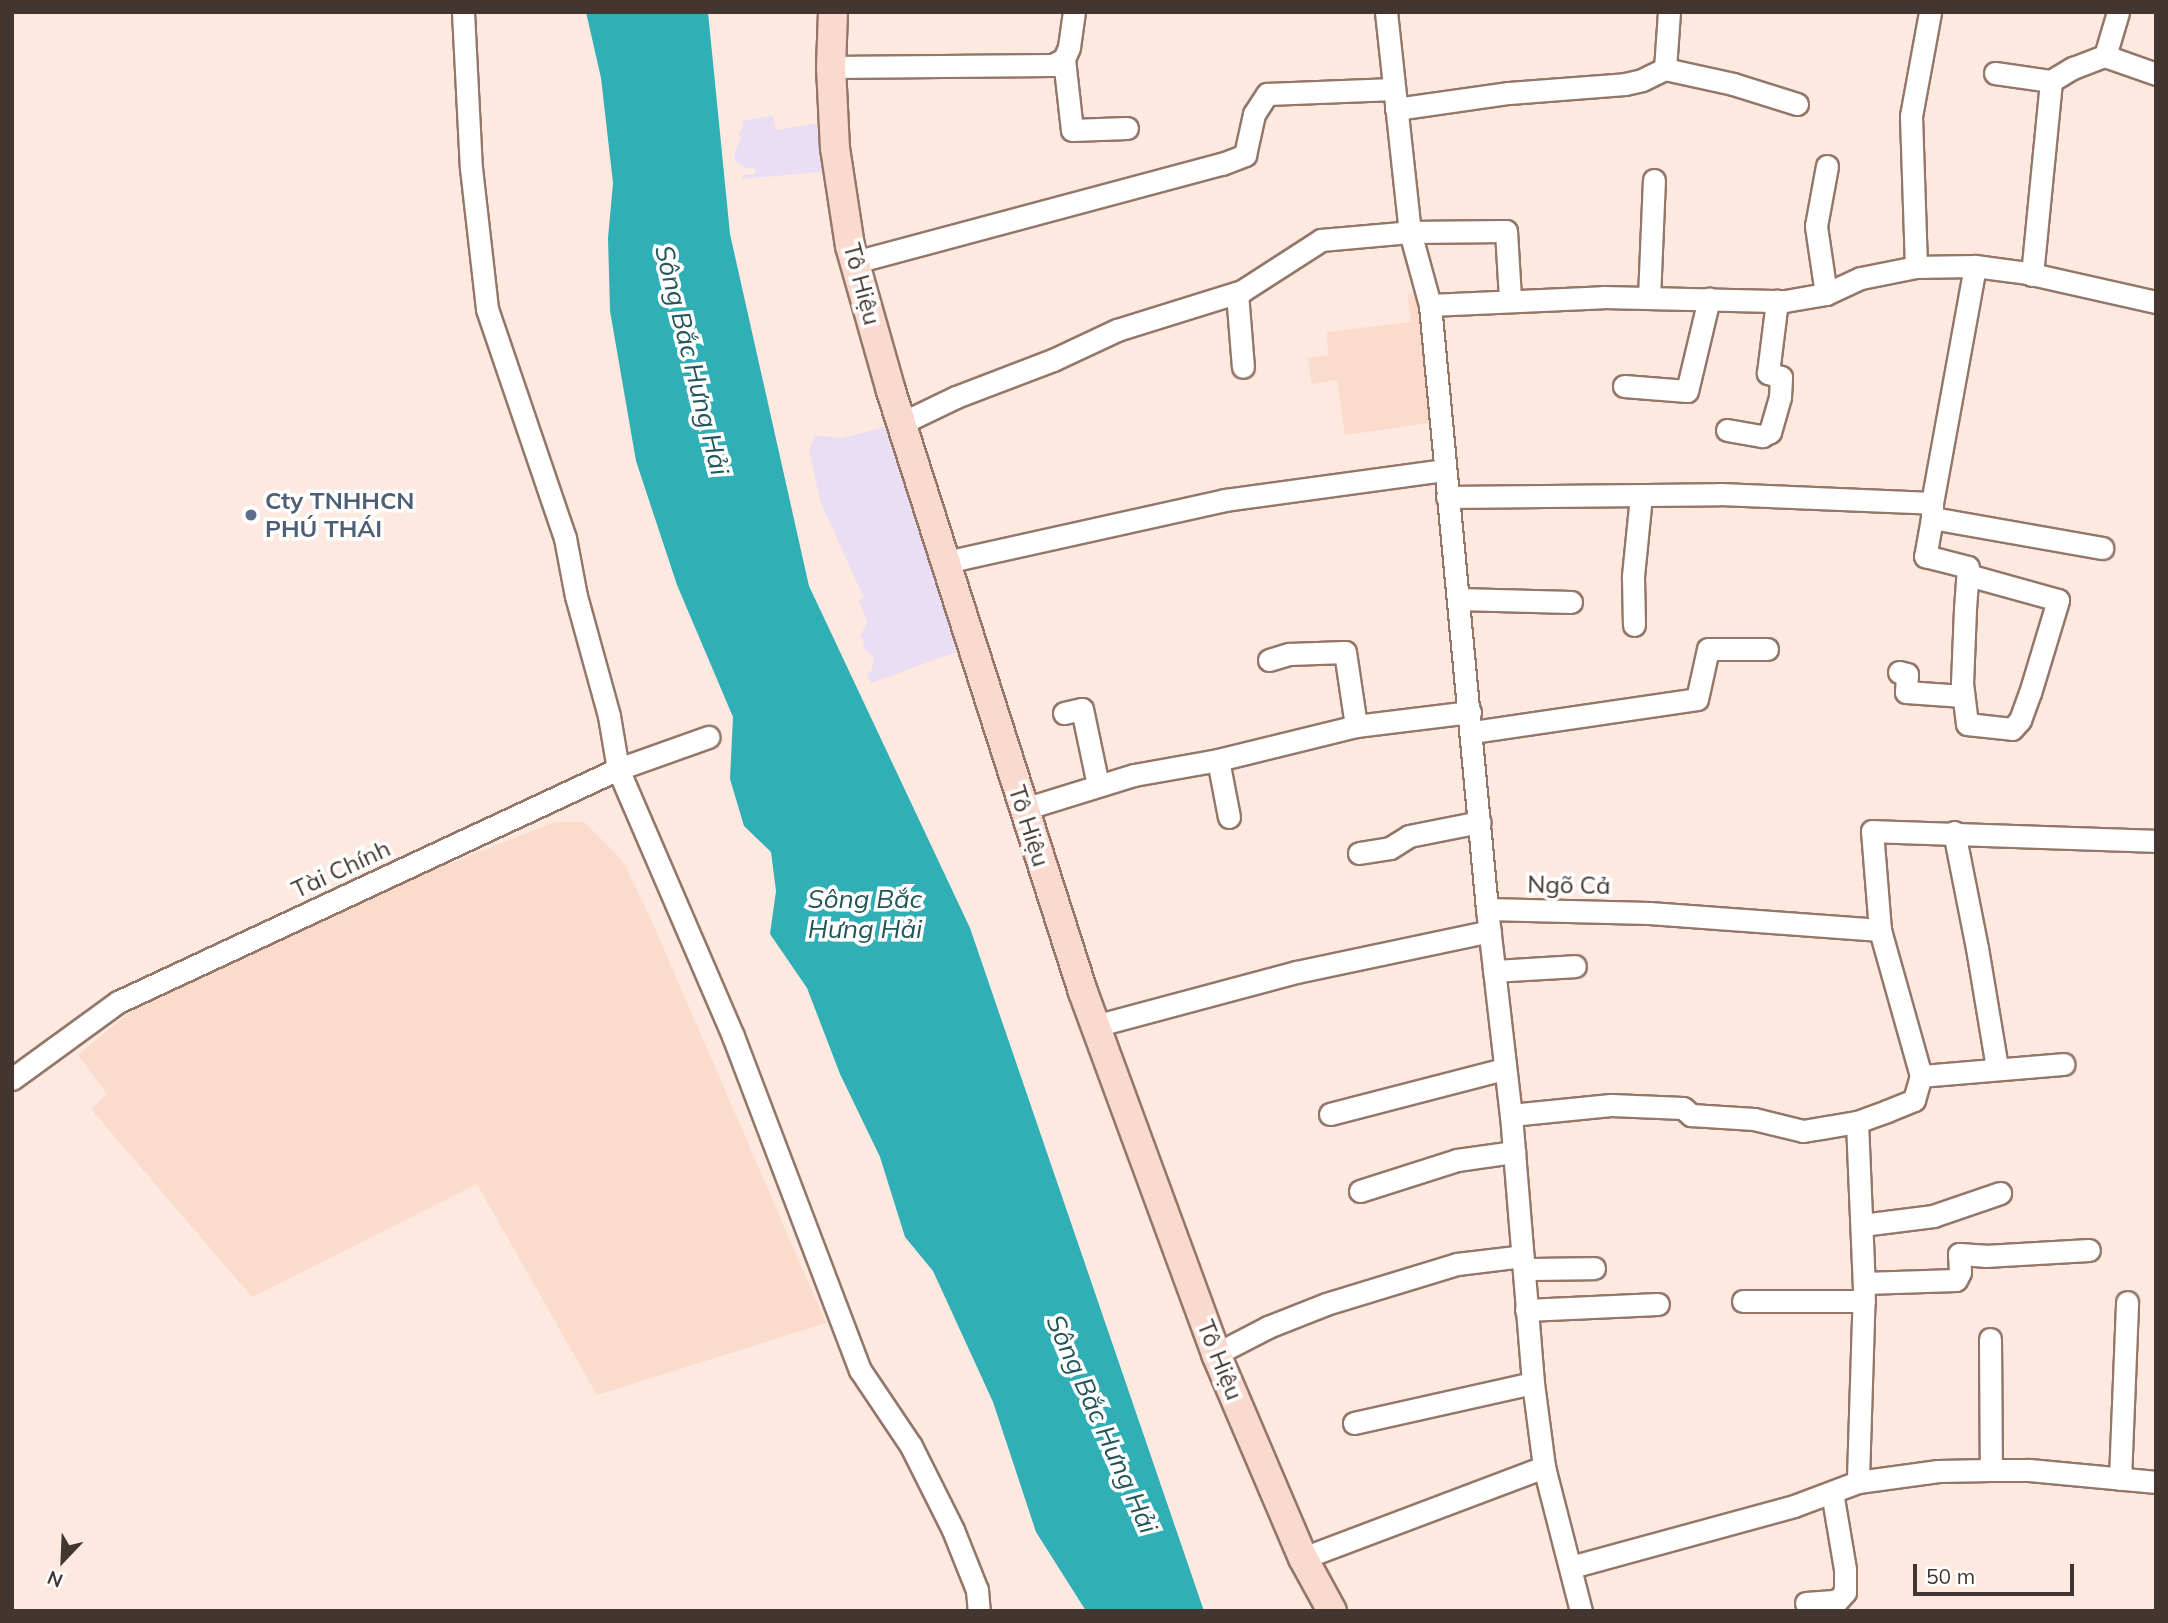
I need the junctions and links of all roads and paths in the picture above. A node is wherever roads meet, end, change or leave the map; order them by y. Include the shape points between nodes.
1 (463, 12) edge
2 (833, 12) edge
3 (1074, 12) edge
4 (1386, 12) edge
5 (1669, 12) edge
6 (1930, 12) edge
7 (2118, 12) edge
8 (2105, 56) junction
9 (1064, 59) junction
10 (831, 67) junction
11 (1665, 69) junction
12 (1995, 73) dead end
13 (2156, 74) edge
14 (2051, 81) junction
15 (1395, 99) junction
16 (1797, 104) dead end
17 (1127, 128) dead end
18 (1827, 166) dead end
19 (1654, 180) dead end
20 (1410, 232) junction
21 (855, 262) junction
22 (1975, 266) junction
23 (1916, 267) junction
24 (2032, 275) junction
25 (1237, 293) junction
26 (1826, 294) junction
27 (1649, 298) junction
28 (1510, 299) junction
29 (1709, 299) junction
30 (1777, 301) junction
31 (2156, 302) edge
32 (1430, 305) junction
33 (1243, 367) dead end
34 (1624, 386) dead end
35 (902, 423) junction
36 (1727, 430) dead end
37 (1444, 470) junction
38 (1641, 496) junction
39 (1447, 497) junction
40 (1932, 510) junction
41 (2102, 548) dead end
42 (946, 562) junction
43 (1968, 575) junction
44 (1458, 599) junction
45 (1571, 602) dead end
46 (1634, 625) dead end
47 (1768, 649) dead end
48 (1269, 660) dead end
49 (1899, 672) dead end
50 (1963, 696) junction
51 (1064, 713) dead end
52 (1471, 722) junction
53 (1356, 726) junction
54 (708, 737) dead end
55 (1218, 760) junction
56 (618, 769) junction
57 (1098, 785) junction
58 (1024, 809) junction
59 (1229, 817) dead end
60 (1480, 822) junction
61 (1954, 832) junction
62 (2156, 841) edge
63 (1359, 853) dead end
64 (1487, 909) junction
65 (1880, 930) junction
66 (1490, 931) junction
67 (1575, 966) dead end
68 (1494, 971) junction
69 (1095, 1026) junction
70 (2063, 1064) dead end
71 (1997, 1068) junction
72 (1504, 1069) junction
73 (1921, 1076) junction
74 (12, 1079) edge
75 (1330, 1114) dead end
76 (1511, 1115) junction
77 (1857, 1122) junction
78 (1514, 1152) junction
79 (1360, 1191) dead end
80 (2000, 1194) dead end
81 (1862, 1224) junction
82 (2088, 1250) dead end
83 (1523, 1262) junction
84 (1594, 1268) dead end
85 (1864, 1292) junction
86 (1743, 1301) dead end
87 (2127, 1303) dead end
88 (1658, 1304) dead end
89 (1526, 1310) junction
90 (1990, 1339) dead end
91 (1216, 1354) junction
92 (1533, 1383) junction
93 (1354, 1423) dead end
94 (1544, 1467) junction
95 (1991, 1470) junction
96 (2120, 1479) junction
97 (1858, 1482) junction
98 (2156, 1482) edge
99 (1832, 1492) junction
100 (1303, 1558) junction
101 (1571, 1567) junction
102 (1806, 1603) dead end
103 (979, 1611) edge
104 (1332, 1611) edge
105 (1581, 1611) edge

1 - 56 street via 471,167 487,309 565,538 576,596 610,716
2 - 10 main road, Tô Hiệu
3 - 9 street
4 - 15 street
5 - 11 street
6 - 23 street via 1911,116
7 - 8 street
8 - 13 street
8 - 14 street
9 - 10 street via 1053,65
9 - 17 street via 1072,130
10 - 21 main road, Tô Hiệu via 835,148
11 - 15 street via 1625,84
11 - 16 street
12 - 14 street
14 - 24 street
15 - 20 street
15 - 21 street via 1267,94 1254,114 1245,155
18 - 26 street via 1816,226
19 - 27 street
20 - 25 street via 1321,240
20 - 28 street via 1506,231
20 - 32 street
21 - 35 main road, Tô Hiệu
22 - 23 street
22 - 24 street
22 - 40 street
23 - 26 street via 1861,278
24 - 31 street
25 - 33 street
25 - 35 street via 1117,330
26 - 30 street
27 - 28 street
27 - 29 street
28 - 32 street
29 - 30 street
29 - 34 street via 1687,390
30 - 36 street via 1768,373 1781,377 1780,397 1770,432 1762,436
32 - 37 street
35 - 42 main road, Tô Hiệu
37 - 39 street
37 - 42 street via 1225,500
38 - 39 street
38 - 40 street via 1720,494
38 - 46 street via 1633,576
39 - 44 street
40 - 41 street
40 - 43 street via 1925,556 1968,567
42 - 58 main road, Tô Hiệu
43 - 50 street
43 - 50 street via 2057,600 2020,720 2012,729 1967,724
44 - 45 street
44 - 52 street
47 - 52 street via 1708,649 1697,699
48 - 53 street via 1289,654 1345,652
49 - 50 street via 1907,674 1906,692
51 - 57 street via 1082,709
52 - 53 street
52 - 60 street
53 - 55 street
54 - 56 street, Tài Chính
55 - 57 street
55 - 59 street
56 - 74 street, Tài Chính via 118,1002
56 - 103 street via 733,1036 860,1370 923,1470 977,1590
57 - 58 street
58 - 69 main road, Tô Hiệu
60 - 63 street via 1409,836 1390,848
60 - 64 street
61 - 62 street
61 - 65 street via 1872,831
61 - 71 street
64 - 65 street, Ngõ Cả via 1649,913
64 - 66 street
65 - 73 street
66 - 68 street
66 - 69 street via 1296,972
67 - 68 street
68 - 72 street
69 - 91 main road, Tô Hiệu
70 - 71 street
71 - 73 street
72 - 75 street
72 - 76 street
73 - 77 street via 1913,1100
76 - 77 street via 1611,1105 1684,1108 1690,1115 1754,1119 1803,1131
76 - 78 street
77 - 81 street
78 - 79 street via 1457,1160
78 - 83 street via 1522,1206
80 - 81 street via 1933,1216
81 - 85 street
82 - 85 street via 1959,1254 1956,1280
83 - 84 street
83 - 89 street
83 - 91 street via 1457,1264 1326,1304
85 - 86 street
85 - 97 street
87 - 96 street
88 - 89 street
89 - 92 street
90 - 95 street
91 - 100 main road, Tô Hiệu
92 - 93 street
92 - 94 street
94 - 100 street
94 - 101 street
95 - 96 street
95 - 97 street via 1938,1471
96 - 98 street
97 - 99 street
99 - 101 street
99 - 102 street via 1845,1592 1837,1601
100 - 104 main road, Tô Hiệu
101 - 105 street

